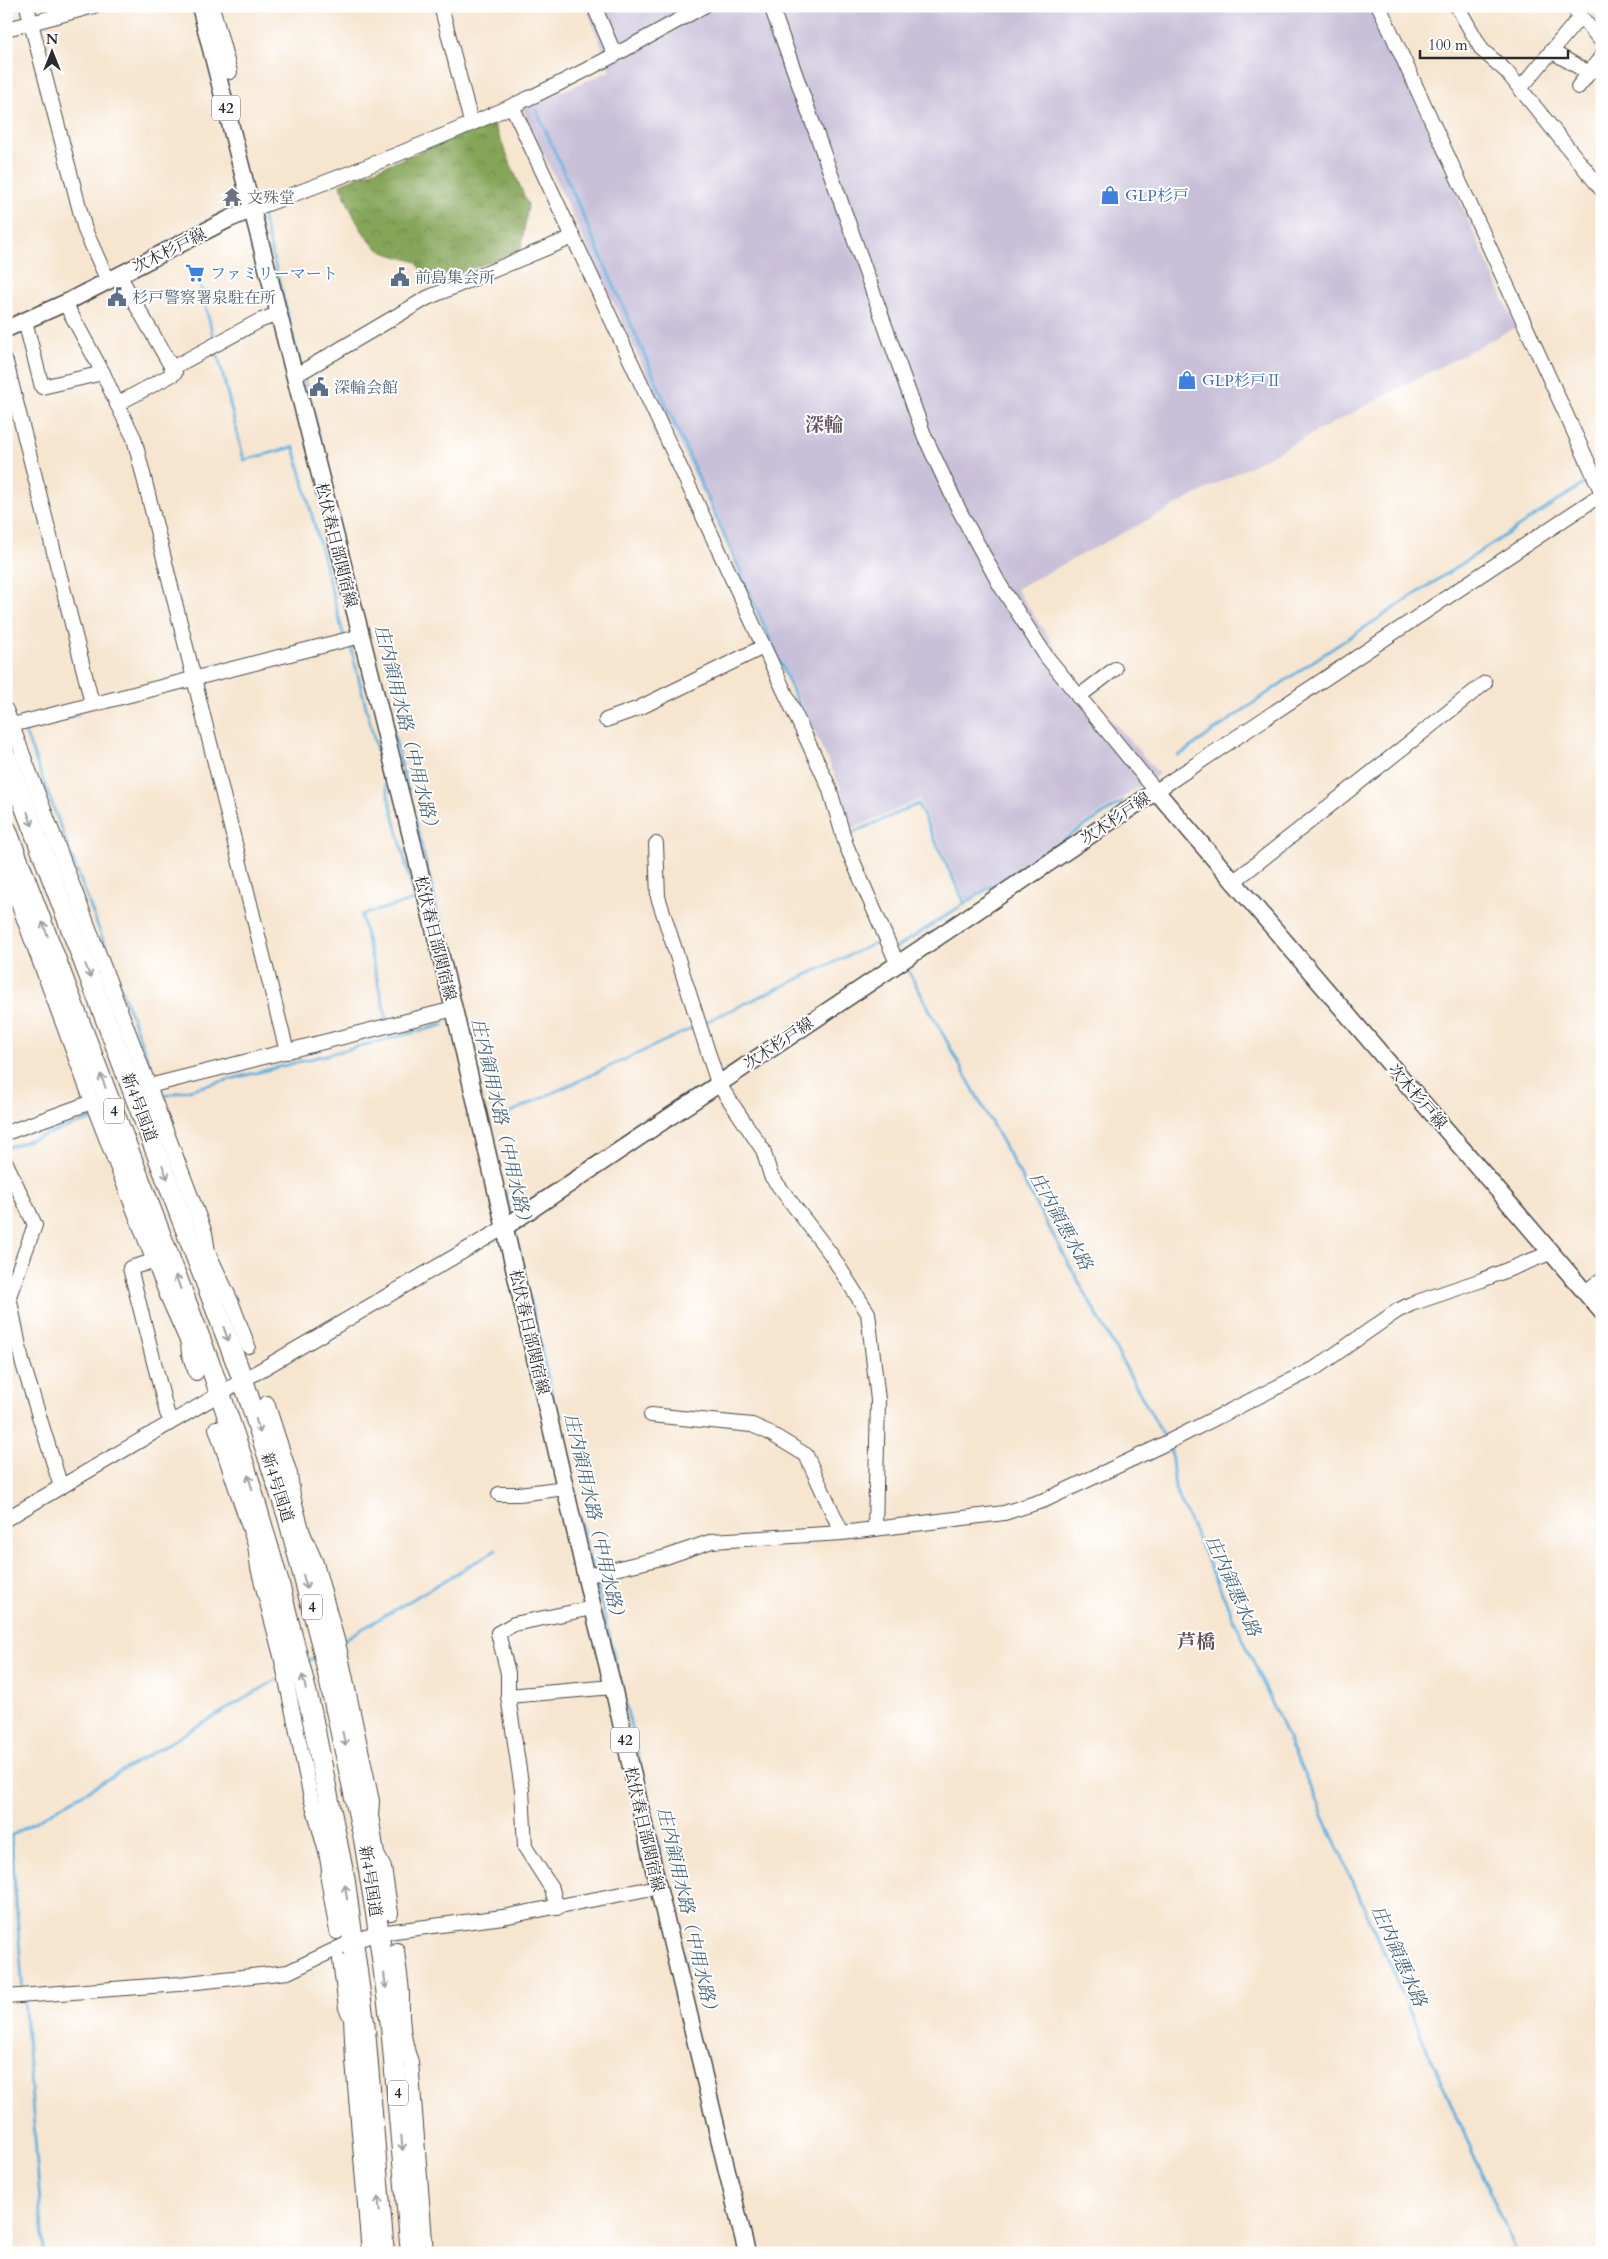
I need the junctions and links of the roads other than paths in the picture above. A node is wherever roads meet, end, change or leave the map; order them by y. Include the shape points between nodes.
1 (27, 6) edge
2 (94, 6) edge
3 (200, 6) edge
4 (212, 6) edge
5 (440, 6) edge
6 (594, 6) edge
7 (704, 6) edge
8 (771, 6) edge
9 (1379, 6) edge
10 (1457, 6) edge
11 (1576, 12) edge
12 (31, 23) junction
13 (6, 29) edge
14 (1602, 42) edge
15 (1551, 51) junction
16 (615, 55) junction
17 (1602, 56) edge
18 (230, 72) dead end
19 (1589, 73) junction
20 (1578, 87) dead end
21 (1520, 89) junction
22 (512, 106) junction
23 (471, 122) junction
24 (1602, 190) edge
25 (251, 210) junction
26 (573, 237) junction
27 (114, 278) junction
28 (65, 303) junction
29 (278, 314) junction
30 (25, 321) junction
31 (6, 329) edge
32 (6, 362) edge
33 (172, 368) junction
34 (103, 373) junction
35 (293, 373) junction
36 (117, 404) junction
37 (1602, 494) edge
38 (360, 636) junction
39 (763, 647) junction
40 (1115, 669) dead end
41 (195, 678) junction
42 (1485, 683) dead end
43 (1078, 697) junction
44 (92, 703) junction
45 (6, 710) edge
46 (606, 720) dead end
47 (12, 725) junction
48 (6, 757) edge
49 (1156, 791) junction
50 (6, 829) edge
51 (656, 844) dead end
52 (6, 871) edge
53 (1233, 882) junction
54 (897, 963) junction
55 (454, 1009) junction
56 (287, 1052) junction
57 (718, 1083) junction
58 (149, 1086) junction
59 (92, 1102) junction
60 (6, 1133) edge
61 (6, 1163) edge
62 (506, 1227) junction
63 (1550, 1254) junction
64 (154, 1261) junction
65 (208, 1270) junction
66 (1602, 1279) edge
67 (1584, 1293) junction
68 (1602, 1312) edge
69 (188, 1326) junction
70 (248, 1346) dead end
71 (196, 1373) dead end
72 (243, 1380) junction
73 (220, 1393) junction
74 (268, 1404) dead end
75 (651, 1415) dead end
76 (172, 1421) junction
77 (216, 1428) dead end
78 (61, 1487) junction
79 (565, 1488) junction
80 (499, 1494) dead end
81 (293, 1516) junction
82 (6, 1519) edge
83 (875, 1529) junction
84 (258, 1530) junction
85 (842, 1533) junction
86 (585, 1576) junction
87 (592, 1608) junction
88 (613, 1687) junction
89 (508, 1696) junction
90 (369, 1838) junction
91 (658, 1887) junction
92 (557, 1908) junction
93 (391, 1913) dead end
94 (379, 1933) junction
95 (346, 1936) junction
96 (397, 1950) dead end
97 (340, 1960) dead end
98 (6, 1997) edge
99 (397, 2025) junction
100 (358, 2030) junction
101 (368, 2253) edge
102 (384, 2253) edge
103 (411, 2253) edge
104 (426, 2253) edge
105 (747, 2253) edge

1 - 12 street
2 - 12 street
3 - 25 main road, 松伏春日部関宿線 / 42
4 - 18 street
5 - 23 street
6 - 16 street
7 - 16 street
8 - 43 street via 924,435 959,510 1000,585 1046,656
9 - 37 street
10 - 21 street via 1482,50 1506,71
11 - 14 street
11 - 15 street
12 - 13 street
12 - 27 street via 85,230
15 - 19 street
15 - 21 street
16 - 22 street
17 - 19 street
19 - 20 street
21 - 24 street
22 - 23 street
22 - 26 street
23 - 25 street
25 - 27 main road, 次木杉戸線 via 229,218
25 - 29 main road, 松伏春日部関宿線 / 42
26 - 35 street via 427,298 303,371
26 - 39 street
27 - 28 main road, 次木杉戸線
27 - 33 street
28 - 30 main road, 次木杉戸線
28 - 34 street
29 - 33 street
29 - 35 main road, 松伏春日部関宿線 / 42
30 - 31 main road, 次木杉戸線
30 - 34 street via 42,387
32 - 44 street
33 - 36 street via 175,373
34 - 36 street
35 - 38 main road, 松伏春日部関宿線 / 42
36 - 41 street via 134,438
37 - 49 street
38 - 41 street
38 - 55 main road, 松伏春日部関宿線 / 42
39 - 46 street via 639,708
39 - 54 street via 829,787 846,845
40 - 43 street
41 - 44 street
41 - 56 street
42 - 53 street
43 - 49 street
44 - 47 street
45 - 47 street
47 - 58 street
48 -> 65 highway, 新4号国道 / 4
49 - 53 main road, 次木杉戸線
49 - 54 main road, 次木杉戸線
69 -> 50 highway, 新4号国道 / 4
51 - 57 street via 658,897
52 - 59 street
53 - 63 main road, 次木杉戸線
54 - 57 main road, 次木杉戸線
55 - 56 street
55 - 62 main road, 松伏春日部関宿線 / 42
56 - 58 street
57 - 62 main road, 次木杉戸線
57 - 83 street via 763,1150 771,1176 830,1253 868,1314 878,1400
58 - 65 street via 205,1232
59 - 60 street
59 - 64 street
61 - 78 street via 35,1225 10,1296 22,1361
62 - 72 street
62 - 79 main road, 松伏春日部関宿線 / 42
63 - 67 main road, 次木杉戸線
63 - 83 street via 1411,1304 1317,1367 1044,1500 1004,1513
64 - 69 street
64 - 76 street via 130,1268 167,1413
65 - 70 street via 231,1301
65 -> 72 highway, 新4号国道 / 4
66 - 67 street
67 - 68 main road, 次木杉戸線
69 - 71 street
69 - 73 highway, 新4号国道 / 4
72 - 73 street
72 -> 81 highway, 新4号国道 / 4
73 - 76 street
84 -> 73 highway, 新4号国道 / 4
74 - 81 street via 290,1474
75 - 85 street via 752,1425 806,1455
76 - 78 street
77 - 84 street
78 - 82 street
79 - 80 street
79 - 86 main road, 松伏春日部関宿線 / 42
81 - 90 highway, 新4号国道 / 4
83 - 85 street
84 - 95 highway, 新4号国道 / 4 via 311,1711
85 - 86 street via 712,1541 666,1557
86 - 87 main road, 松伏春日部関宿線 / 42
87 - 88 main road, 松伏春日部関宿線 / 42
87 - 89 street via 514,1624 498,1633 508,1673
88 - 89 street
88 - 91 main road, 松伏春日部関宿線 / 42
89 - 92 street via 522,1790 525,1847 552,1889
90 - 93 street via 384,1868
90 - 94 highway, 新4号国道 / 4
91 - 92 street
91 - 105 main road, 松伏春日部関宿線 / 42
92 - 94 street
94 - 95 street
94 -> 99 highway, 新4号国道 / 4
95 - 98 street via 288,1972
95 - 100 highway, 新4号国道 / 4
96 - 99 street via 402,1996
97 - 100 street via 346,2008
99 -> 103 highway, 新4号国道 / 4
99 - 104 street via 411,2062
100 - 101 street via 352,2061
102 -> 100 highway, 新4号国道 / 4

